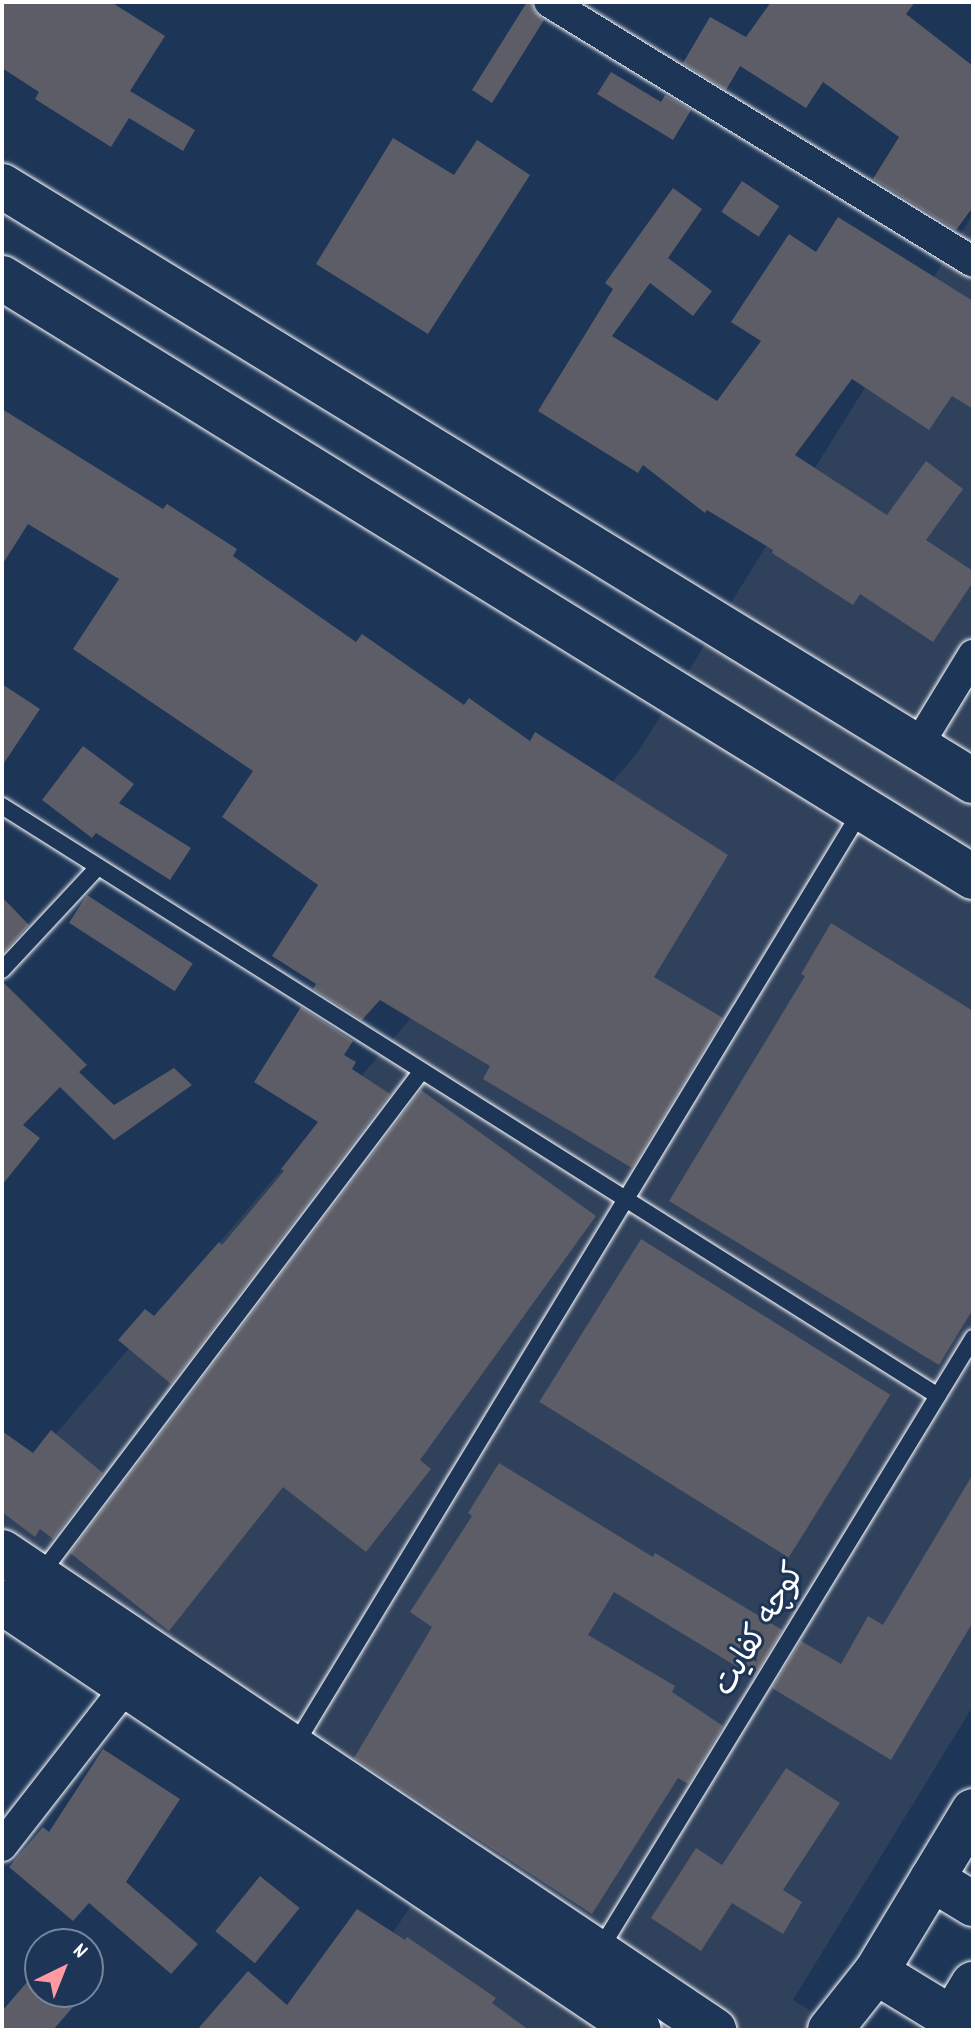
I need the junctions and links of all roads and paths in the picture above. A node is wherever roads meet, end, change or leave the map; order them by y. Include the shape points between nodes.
1 (549, 2) edge
2 (2, 186) edge
3 (971, 256) edge
4 (2, 278) edge
5 (973, 655) edge
6 (917, 747) junction
7 (973, 781) edge
8 (2, 806) edge
9 (862, 809) junction
10 (98, 867) junction
11 (973, 877) edge
12 (2, 970) edge
13 (421, 1072) junction
14 (626, 1199) junction
15 (973, 1338) edge
16 (938, 1396) junction
17 (2, 1552) edge
18 (39, 1577) junction
19 (2, 1602) edge
20 (128, 1684) junction
21 (294, 1747) junction
22 (973, 1811) edge
23 (2, 1846) edge
24 (932, 1879) junction
25 (973, 1904) edge
26 (598, 1952) junction
27 (876, 1972) junction
28 (960, 2016) edge
29 (639, 2030) edge
30 (714, 2030) edge
31 (830, 2030) edge

1 - 3 street
2 - 6 main road
4 - 9 main road
5 - 6 street
6 - 7 main road
8 - 10 lane
9 - 11 main road
9 - 14 lane
10 - 12 lane
10 - 13 lane
13 - 14 lane
13 - 18 lane
14 - 16 lane
14 - 21 lane
15 - 16 lane, کوچه کفایت
16 - 26 lane, کوچه کفایت
17 - 18 main road
18 - 21 main road
19 - 20 main road
20 - 23 street
20 - 29 main road
21 - 26 main road
22 - 24 main road
24 - 25 main road
24 - 27 main road
26 - 30 main road
27 - 28 main road
27 - 31 main road

